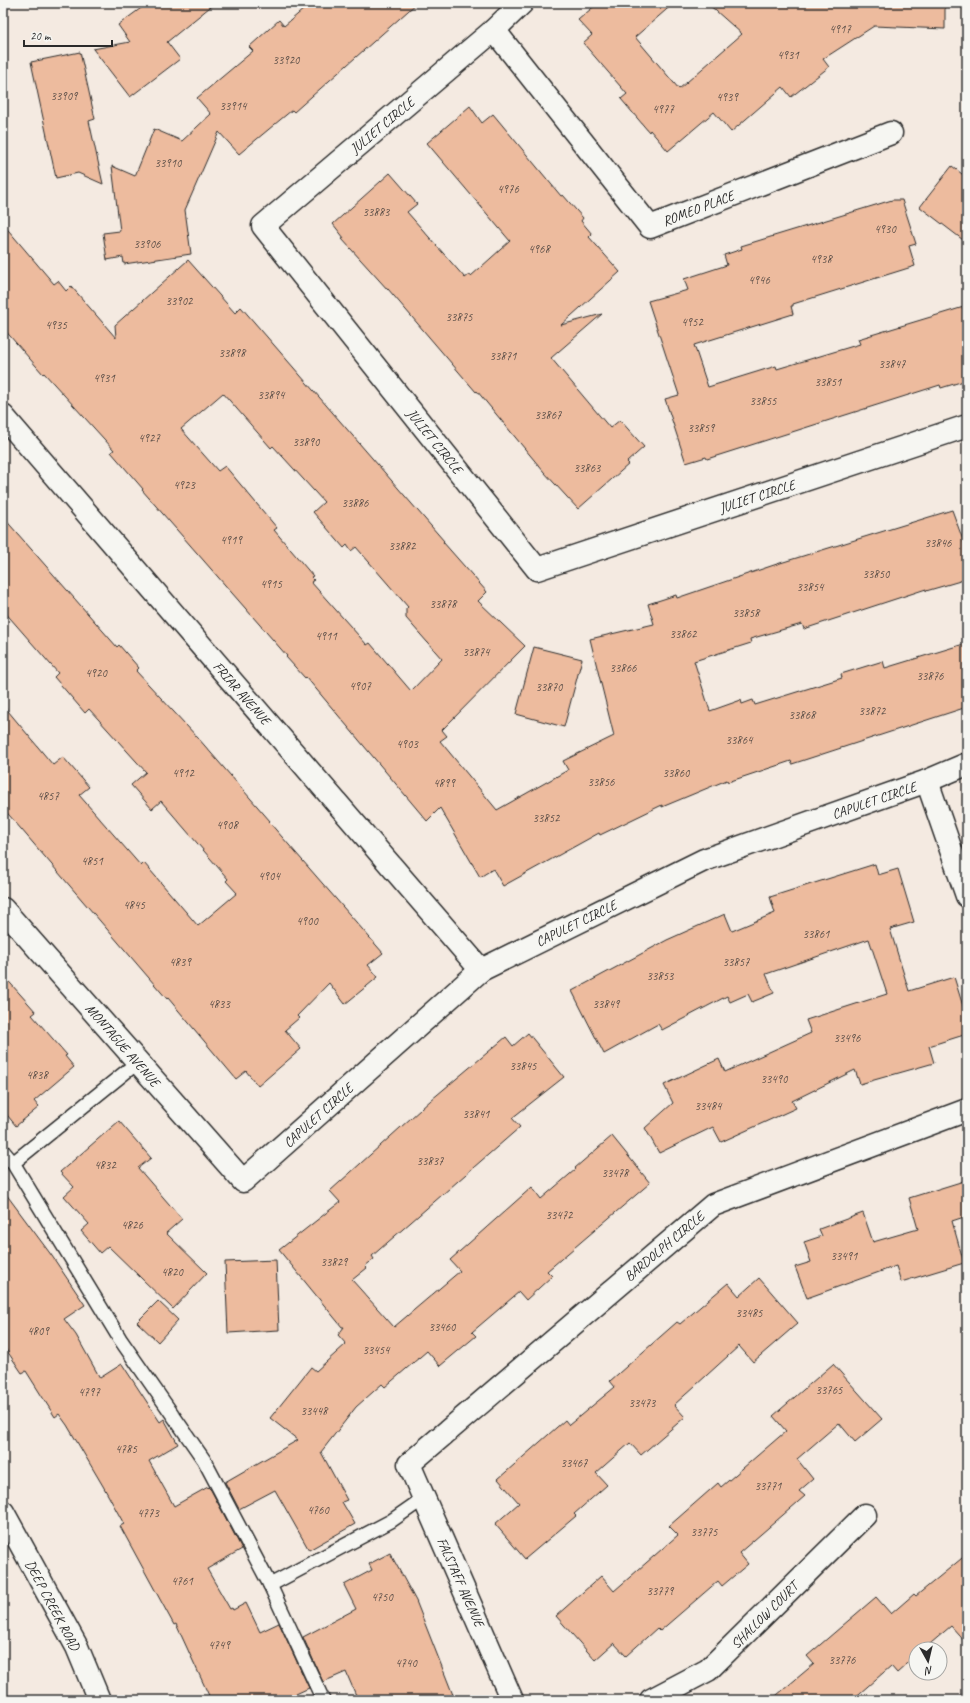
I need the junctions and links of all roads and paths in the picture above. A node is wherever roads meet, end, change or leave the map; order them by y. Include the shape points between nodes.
1 (522, 3) edge
2 (494, 30) junction
3 (891, 133) dead end
4 (3, 416) edge
5 (967, 426) edge
6 (967, 764) edge
7 (927, 781) junction
8 (967, 896) edge
9 (3, 909) edge
10 (481, 970) junction
11 (138, 1062) junction
12 (967, 1110) edge
13 (3, 1151) edge
14 (13, 1163) junction
15 (243, 1181) joint
16 (409, 1464) joint
17 (424, 1498) junction
18 (3, 1512) edge
19 (865, 1515) dead end
20 (270, 1585) junction
21 (99, 1700) edge
22 (323, 1700) edge
23 (512, 1700) edge
24 (651, 1700) edge

1 - 2 street, JULIET CIRCLE
2 - 3 street, ROMEO PLACE via 650,227
2 - 5 street, JULIET CIRCLE via 263,226 537,569
4 - 10 street, FRIAR AVENUE
6 - 7 street, CAPULET CIRCLE
7 - 8 street
7 - 10 street, CAPULET CIRCLE via 704,860
9 - 11 street, MONTAGUE AVENUE
10 - 15 street, CAPULET CIRCLE
11 - 14 lane
11 - 15 street, MONTAGUE AVENUE
12 - 16 street, BARDOLPH CIRCLE via 712,1205
13 - 14 lane
14 - 20 lane via 120,1339 204,1460
16 - 17 street, FALSTAFF AVENUE
17 - 20 lane via 391,1521
17 - 23 street, FALSTAFF AVENUE
18 - 21 street, DEEP CREEK ROAD via 77,1647
19 - 24 street, SHALLOW COURT via 708,1670
20 - 22 lane

